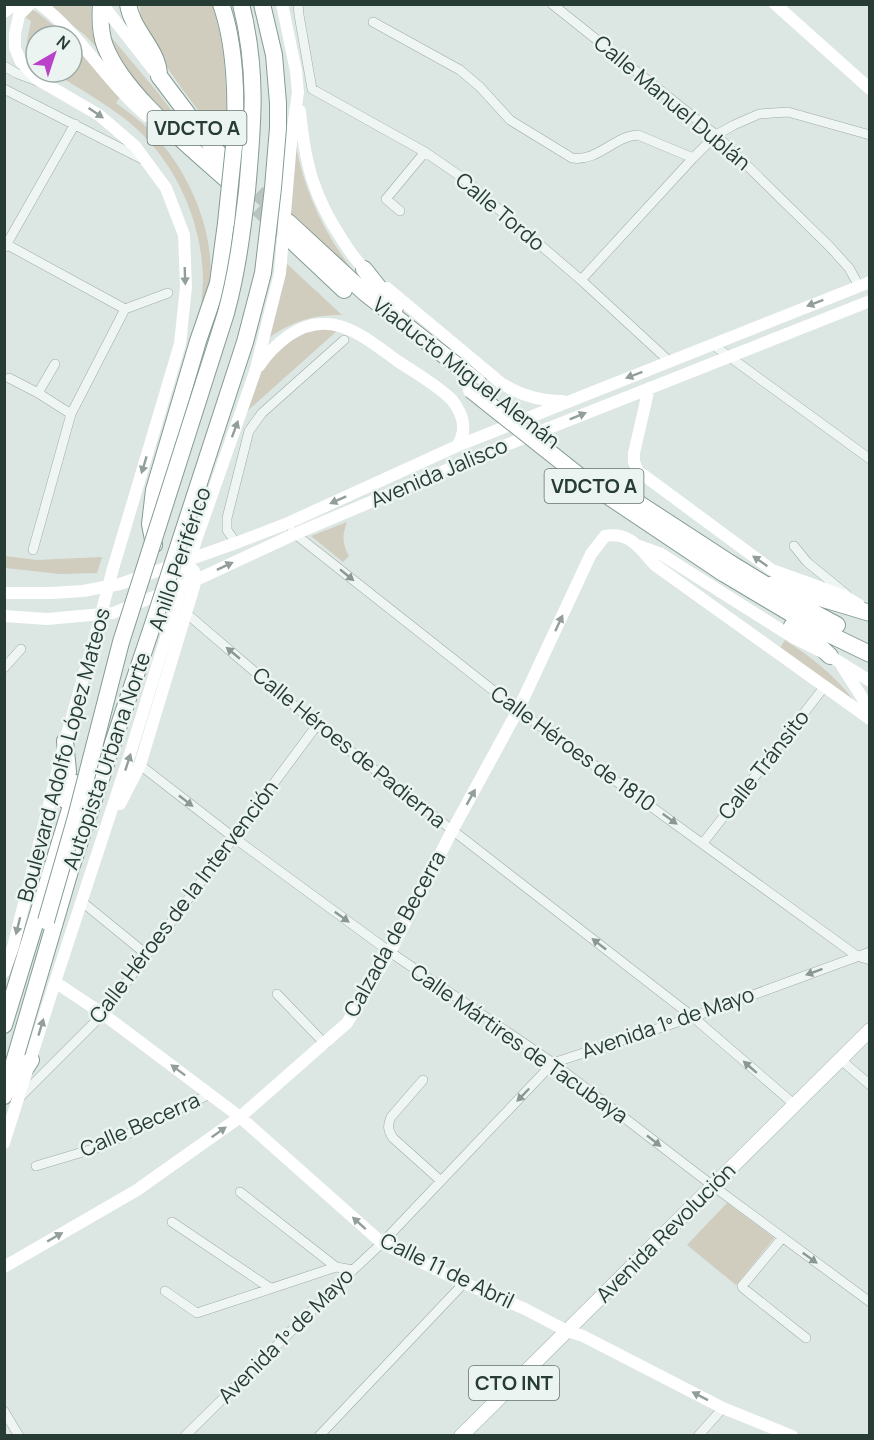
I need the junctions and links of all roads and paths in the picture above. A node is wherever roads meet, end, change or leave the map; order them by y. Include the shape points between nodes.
1 (30, 4) edge
2 (40, 4) edge
3 (102, 4) edge
4 (128, 4) edge
5 (221, 4) edge
6 (241, 4) edge
7 (262, 4) edge
8 (268, 4) edge
9 (282, 4) edge
10 (298, 4) edge
11 (552, 4) edge
12 (775, 4) edge
13 (12, 10) edge
14 (373, 22) dead end
15 (24, 65) edge
16 (4, 66) edge
17 (24, 76) edge
18 (159, 76) junction
19 (45, 84) edge
20 (4, 89) edge
21 (870, 89) edge
22 (298, 92) junction
23 (75, 124) junction
24 (716, 135) junction
25 (870, 135) edge
26 (184, 141) junction
27 (425, 152) junction
28 (693, 158) junction
29 (148, 162) junction
30 (400, 211) dead end
31 (5, 245) edge
32 (364, 269) junction
33 (581, 280) junction
34 (864, 284) edge
35 (168, 293) dead end
36 (870, 301) edge
37 (125, 309) junction
38 (344, 340) dead end
39 (712, 344) junction
40 (430, 346) junction
41 (729, 356) junction
42 (669, 361) junction
43 (55, 364) dead end
44 (255, 372) junction
45 (9, 378) dead end
46 (474, 386) junction
47 (650, 388) junction
48 (39, 393) junction
49 (571, 400) junction
50 (71, 414) junction
51 (457, 446) junction
52 (870, 459) edge
53 (288, 523) junction
54 (295, 534) junction
55 (190, 543) junction
56 (236, 543) junction
57 (639, 546) junction
58 (794, 546) dead end
59 (33, 550) dead end
60 (152, 552) junction
61 (184, 561) junction
62 (726, 568) junction
63 (196, 580) junction
64 (758, 581) junction
65 (738, 583) junction
66 (4, 593) edge
67 (866, 610) edge
68 (186, 613) junction
69 (4, 616) edge
70 (870, 642) edge
71 (21, 649) dead end
72 (870, 654) edge
73 (834, 658) junction
74 (4, 668) edge
75 (870, 681) edge
76 (825, 686) junction
77 (518, 710) junction
78 (870, 710) edge
79 (870, 719) edge
80 (317, 724) junction
81 (65, 741) junction
82 (140, 765) junction
83 (452, 831) junction
84 (61, 835) junction
85 (233, 837) junction
86 (101, 842) junction
87 (703, 843) junction
88 (81, 901) junction
89 (9, 945) edge
90 (390, 952) junction
91 (870, 952) edge
92 (146, 954) junction
93 (857, 956) junction
94 (870, 960) edge
95 (4, 972) edge
96 (55, 982) junction
97 (277, 994) dead end
98 (103, 1014) junction
99 (693, 1017) junction
100 (4, 1025) edge
101 (870, 1030) edge
102 (325, 1044) junction
103 (4, 1057) edge
104 (840, 1059) junction
105 (31, 1060) joint
106 (553, 1063) junction
107 (423, 1080) dead end
108 (870, 1085) edge
109 (210, 1094) junction
110 (9, 1098) edge
111 (795, 1105) junction
112 (240, 1117) junction
113 (4, 1143) edge
114 (36, 1166) dead end
115 (441, 1181) junction
116 (713, 1186) junction
117 (240, 1192) dead end
118 (172, 1222) dead end
119 (782, 1238) junction
120 (382, 1243) junction
121 (4, 1267) edge
122 (336, 1267) junction
123 (352, 1270) junction
124 (464, 1283) junction
125 (270, 1288) junction
126 (165, 1291) dead end
127 (870, 1302) edge
128 (567, 1331) junction
129 (806, 1338) dead end
130 (723, 1408) junction
131 (4, 1412) edge
132 (19, 1436) edge
133 (185, 1436) edge
134 (319, 1436) edge
135 (461, 1436) edge
136 (698, 1436) edge
137 (792, 1436) edge

1 - 13 main road
2 - 26 main road via 69,30 134,104
3 - 18 main road
3 - 26 highway via 101,29 106,48 139,96
4 - 18 highway via 135,26 157,62
5 - 60 highway, bridge via 232,60 235,128 226,223 218,283 154,490
6 - 60 highway, Anillo Periférico via 254,57 259,116 243,276 185,466
6 - 103 highway, Autopista Urbana Norte, bridge via 250,52 253,124 239,260 121,642 73,828
7 - 110 highway, Autopista Urbana Norte, bridge via 274,55 278,128 258,294 206,466 70,871
8 - 55 highway, Anillo Periférico via 278,45 284,108 269,268 252,339
9 - 22 main road
10 - 27 street, Calle Tordo via 312,89
11 - 24 street, Calle Manuel Dublán
12 - 21 main road
13 - 15 main road via 18,56
14 - 28 street via 460,70 510,120 572,158 592,157 629,135 638,135
16 - 17 street
18 - 26 highway, VDCTO A via 240,184
19 -> 29 main road, Boulevard Adolfo López Mateos via 106,120
20 - 23 street
22 - 32 main road, Viaducto Miguel Alemán via 305,154 314,189 336,231
22 - 44 main road via 280,273
23 - 29 street
23 - 31 street
24 - 25 street via 759,114 788,112
24 - 28 street
24 - 34 street, Calle Manuel Dublán
27 - 30 street via 386,199
27 - 33 street, Calle Tordo via 460,176
28 - 33 street
29 -> 81 main road, Boulevard Adolfo López Mateos, bridge via 166,188 184,235 186,287 180,344
31 - 37 street
32 - 40 highway
32 - 49 main road, Viaducto Miguel Alemán via 501,382 534,398
33 - 42 street, Calle Tordo
34 -> 39 main road, Avenida Jalisco
35 - 37 street
36 - 41 main road, Avenida Jalisco
37 - 50 street
38 - 56 street via 251,426 227,518 227,530
39 - 41 street
39 - 42 main road, Avenida Jalisco
40 - 46 highway, Viaducto Miguel Alemán / VDCTO A
40 - 46 highway, Viaducto Miguel Alemán / VDCTO A via 288,229 353,297
41 - 47 main road, Avenida Jalisco
41 - 52 street
42 -> 49 main road, Avenida Jalisco
43 - 48 street
44 - 51 main road via 275,347 301,328 322,323 342,326 367,339 452,400 464,428
55 -> 44 main road
45 - 48 street
46 - 62 highway, Viaducto Miguel Alemán / VDCTO A, bridge via 596,488
54 -> 47 main road, Avenida Jalisco
67 -> 47 main road via 844,596 772,570 638,471 634,453
48 - 50 street
49 - 51 main road, Avenida Jalisco
50 - 59 street
51 -> 53 main road, Avenida Jalisco
53 - 54 street, Calle Héroes de 1810
53 - 56 main road, Avenida Jalisco
63 -> 54 main road, Avenida Jalisco
54 -> 77 street, Calle Héroes de 1810
86 -> 55 main road, bridge via 172,618
55 - 110 highway, Anillo Periférico via 156,629
56 - 61 main road, Avenida Jalisco
57 - 73 main road via 661,554 794,638
57 - 76 main road via 655,565
77 -> 57 main road, Calzada de Becerra via 591,554 605,536 627,537
58 - 67 street via 807,562
60 - 84 highway, Anillo Periférico, bridge
61 - 63 main road via 194,571
61 - 66 main road, Avenida Jalisco via 120,584 84,591
62 - 64 highway, Viaducto Miguel Alemán / VDCTO A
62 - 65 highway, Viaducto Miguel Alemán / VDCTO A
63 - 68 main road
63 - 69 main road, Avenida Jalisco via 113,613 47,619
64 - 67 highway
64 - 70 highway, Viaducto Miguel Alemán / VDCTO A
65 - 72 highway, Viaducto Miguel Alemán / VDCTO A
65 - 73 highway
80 -> 68 street, Calle Héroes de Padierna
68 - 82 main road
71 - 74 street
73 - 75 main road
73 - 78 main road
76 - 79 main road
76 - 87 street, Calle Tránsito
83 -> 77 main road, Calzada de Becerra
77 -> 87 street, Calle Héroes de 1810
80 - 83 street, Calle Héroes de Padierna
80 - 85 street, Calle Héroes de la Intervención
81 - 84 highway via 68,771
81 -> 89 main road, Boulevard Adolfo López Mateos
82 -> 85 street, Calle Mártires de Tacubaya
82 - 86 main road
83 - 90 main road, Calzada de Becerra
99 -> 83 street, Calle Héroes de Padierna
84 - 100 highway, Anillo Periférico
85 -> 90 street, Calle Mártires de Tacubaya
85 - 92 street, Calle Héroes de la Intervención
86 - 88 main road
87 - 93 street, Calle Héroes de 1810
88 - 92 street
88 - 96 main road
89 - 95 main road, Boulevard Adolfo López Mateos
90 - 102 main road, Calzada de Becerra via 354,1012
90 - 106 street, Calle Mártires de Tacubaya
91 - 93 street, Avenida 1º de Mayo
92 - 98 street, Calle Héroes de la Intervención
93 - 94 street, Calle Héroes de 1810
93 -> 99 street, Avenida 1º de Mayo
96 - 98 main road, Calle 11 de Abril
105 -> 96 main road
97 - 102 street
109 -> 98 main road, Calle 11 de Abril
98 - 110 street, Calle Héroes de la Intervención
99 - 106 street, Avenida 1º de Mayo
111 -> 99 street, Calle Héroes de Padierna
101 - 104 main road, Avenida Revolución / CTO INT
102 - 112 main road, Calzada de Becerra
104 - 108 street
104 - 111 main road, Avenida Revolución / CTO INT
105 - 110 highway
106 -> 115 street, Avenida 1º de Mayo
106 -> 116 street, Calle Mártires de Tacubaya
107 - 115 street via 391,1117 388,1131
109 - 112 main road, Calle 11 de Abril
109 - 114 street, Calle Becerra via 103,1146
110 - 113 main road
111 - 116 main road, Avenida Revolución / CTO INT
120 -> 112 main road, Calle 11 de Abril
121 -> 112 main road, Calzada de Becerra via 137,1190
115 - 120 street, Avenida 1º de Mayo
116 - 119 street, Calle Mártires de Tacubaya
116 - 128 main road, Avenida Revolución / CTO INT
117 - 122 street
118 - 125 street
119 -> 127 street, Calle Mártires de Tacubaya
119 - 129 street via 743,1288
120 - 123 street, Avenida 1º de Mayo
120 - 124 main road, Calle 11 de Abril
122 - 123 street
122 - 125 street
123 - 133 street, Avenida 1º de Mayo
124 - 128 main road, Calle 11 de Abril
124 - 134 street
125 - 126 street via 197,1313
130 -> 128 main road, Calle 11 de Abril
128 - 135 main road, Avenida Revolución / CTO INT
130 - 136 street
130 - 137 main road, Calle 11 de Abril
131 - 132 street

